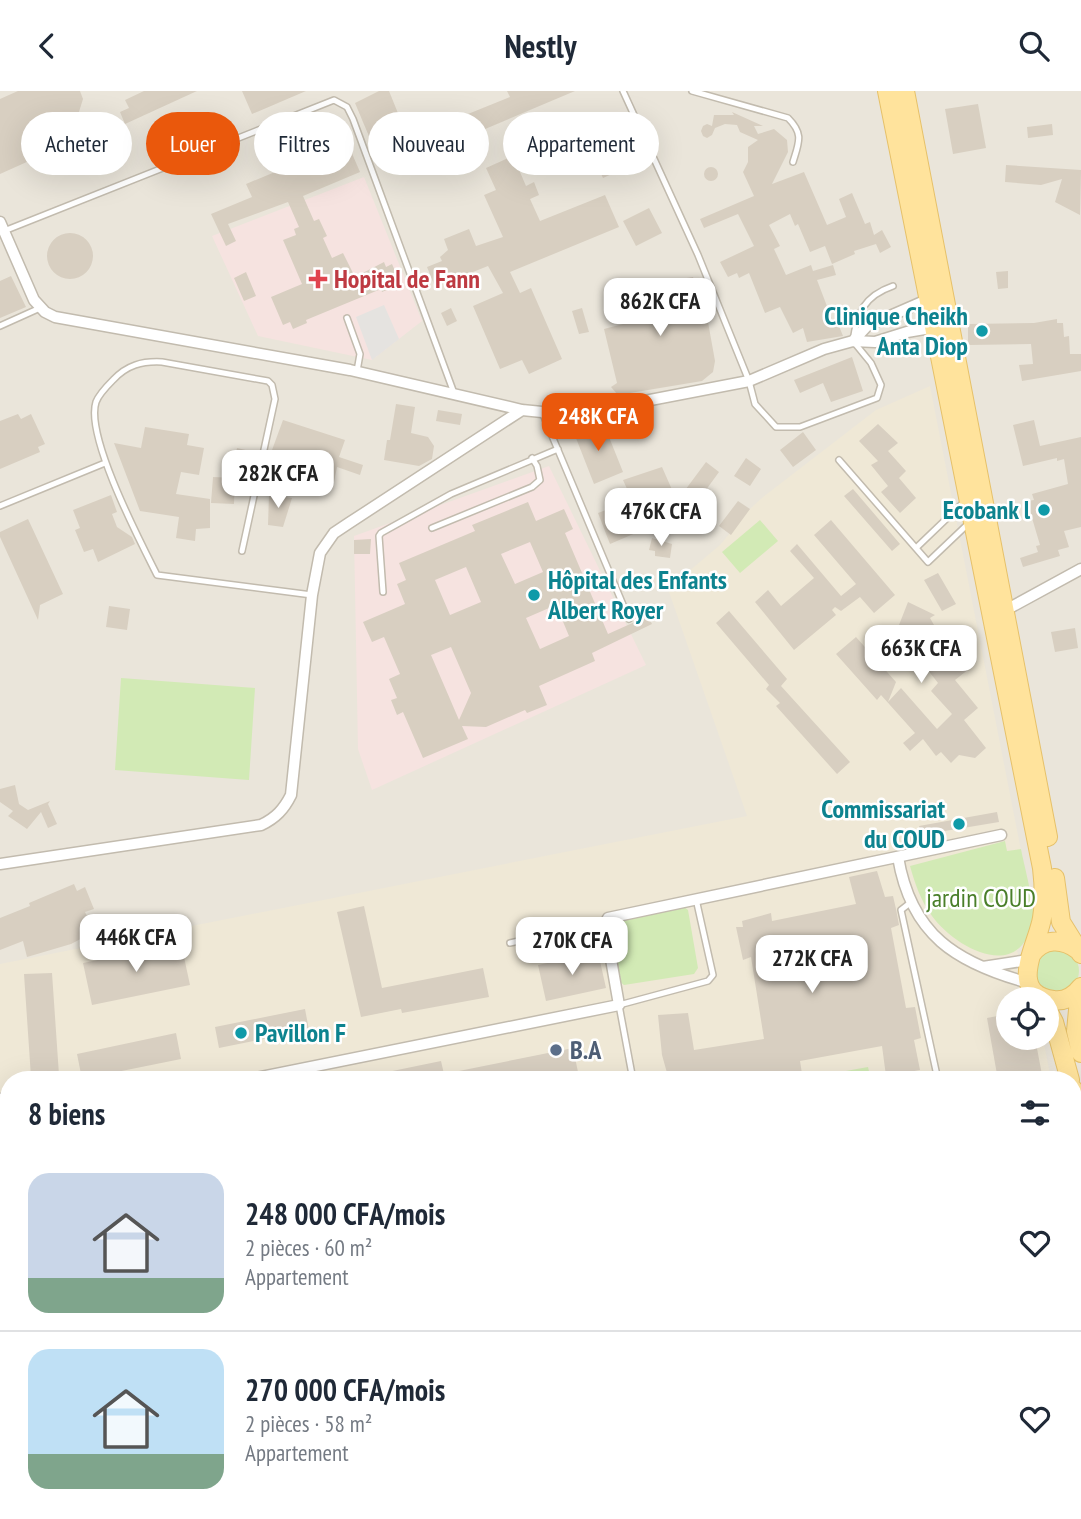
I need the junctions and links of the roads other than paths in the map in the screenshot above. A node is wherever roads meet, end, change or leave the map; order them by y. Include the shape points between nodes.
1 (624, 91) edge
2 (692, 91) edge
3 (887, 91) edge
4 (905, 91) edge
5 (793, 162) dead end
6 (2, 227) edge
7 (893, 286) dead end
8 (929, 299) junction
9 (40, 308) junction
10 (347, 318) dead end
11 (0, 326) edge
12 (936, 327) junction
13 (853, 341) junction
14 (357, 371) junction
15 (749, 381) junction
16 (454, 393) junction
17 (522, 410) junction
18 (542, 412) junction
19 (558, 449) junction
20 (532, 458) junction
21 (839, 460) dead end
22 (105, 463) junction
23 (969, 497) junction
24 (0, 506) edge
25 (972, 521) junction
26 (432, 528) dead end
27 (915, 548) junction
28 (242, 551) dead end
29 (1081, 569) edge
30 (383, 592) dead end
31 (312, 595) junction
32 (1004, 611) junction
33 (629, 619) dead end
34 (1001, 835) dead end
35 (898, 857) junction
36 (0, 864) edge
37 (696, 899) junction
38 (909, 903) junction
39 (607, 921) junction
40 (510, 943) dead end
41 (1079, 952) edge
42 (1029, 957) junction
43 (982, 967) junction
44 (1021, 987) edge
45 (1034, 987) edge
46 (1080, 988) edge
47 (1059, 1000) edge
48 (619, 1005) junction
49 (1059, 1040) edge
50 (1081, 1053) edge
51 (291, 1071) edge
52 (631, 1071) edge
53 (936, 1071) edge
54 (1068, 1071) edge

1 - 15 lane
2 - 5 lane via 788,118 797,127 799,141
3 - 8 main road
4 - 32 main road
6 - 9 street
6 - 16 lane via 334,100 347,107 353,119
7 - 13 lane via 860,309
8 - 12 main road
8 - 13 street via 867,326
9 - 11 lane
9 - 14 street via 55,317
10 - 14 lane via 360,355
12 - 13 street via 875,342
12 - 23 main road
13 - 15 street
13 - 15 lane via 881,384 877,398 837,415 800,427 776,427 755,404
14 - 16 street
15 - 18 street via 619,406
16 - 17 street
17 - 18 street
17 - 31 street via 334,533 320,553
18 - 19 lane
19 - 20 lane
19 - 33 lane
20 - 26 lane via 540,480 532,487
20 - 30 lane via 451,494 381,534
21 - 27 lane
22 - 24 lane
22 - 28 lane via 96,403 131,366 162,362 268,381 275,399
22 - 31 lane via 157,575
23 - 25 main road
23 - 27 lane
25 - 27 lane via 928,562
25 - 42 main road via 1042,868 1043,914
29 - 32 street
31 - 36 street via 291,795 272,820
32 - 41 main road via 1058,912
34 - 35 street
35 - 37 street
35 - 38 street
37 - 39 street
37 - 48 lane via 712,979
38 - 43 street via 931,933
38 - 53 lane via 901,910
39 - 40 lane
39 - 48 street
41 - 42 main road via 1056,941 1038,947
42 - 43 street
42 - 45 main road via 1026,970
43 - 44 street
46 - 47 main road
46 - 50 main road via 1075,1018
48 - 51 street
48 - 52 lane
49 - 54 main road

